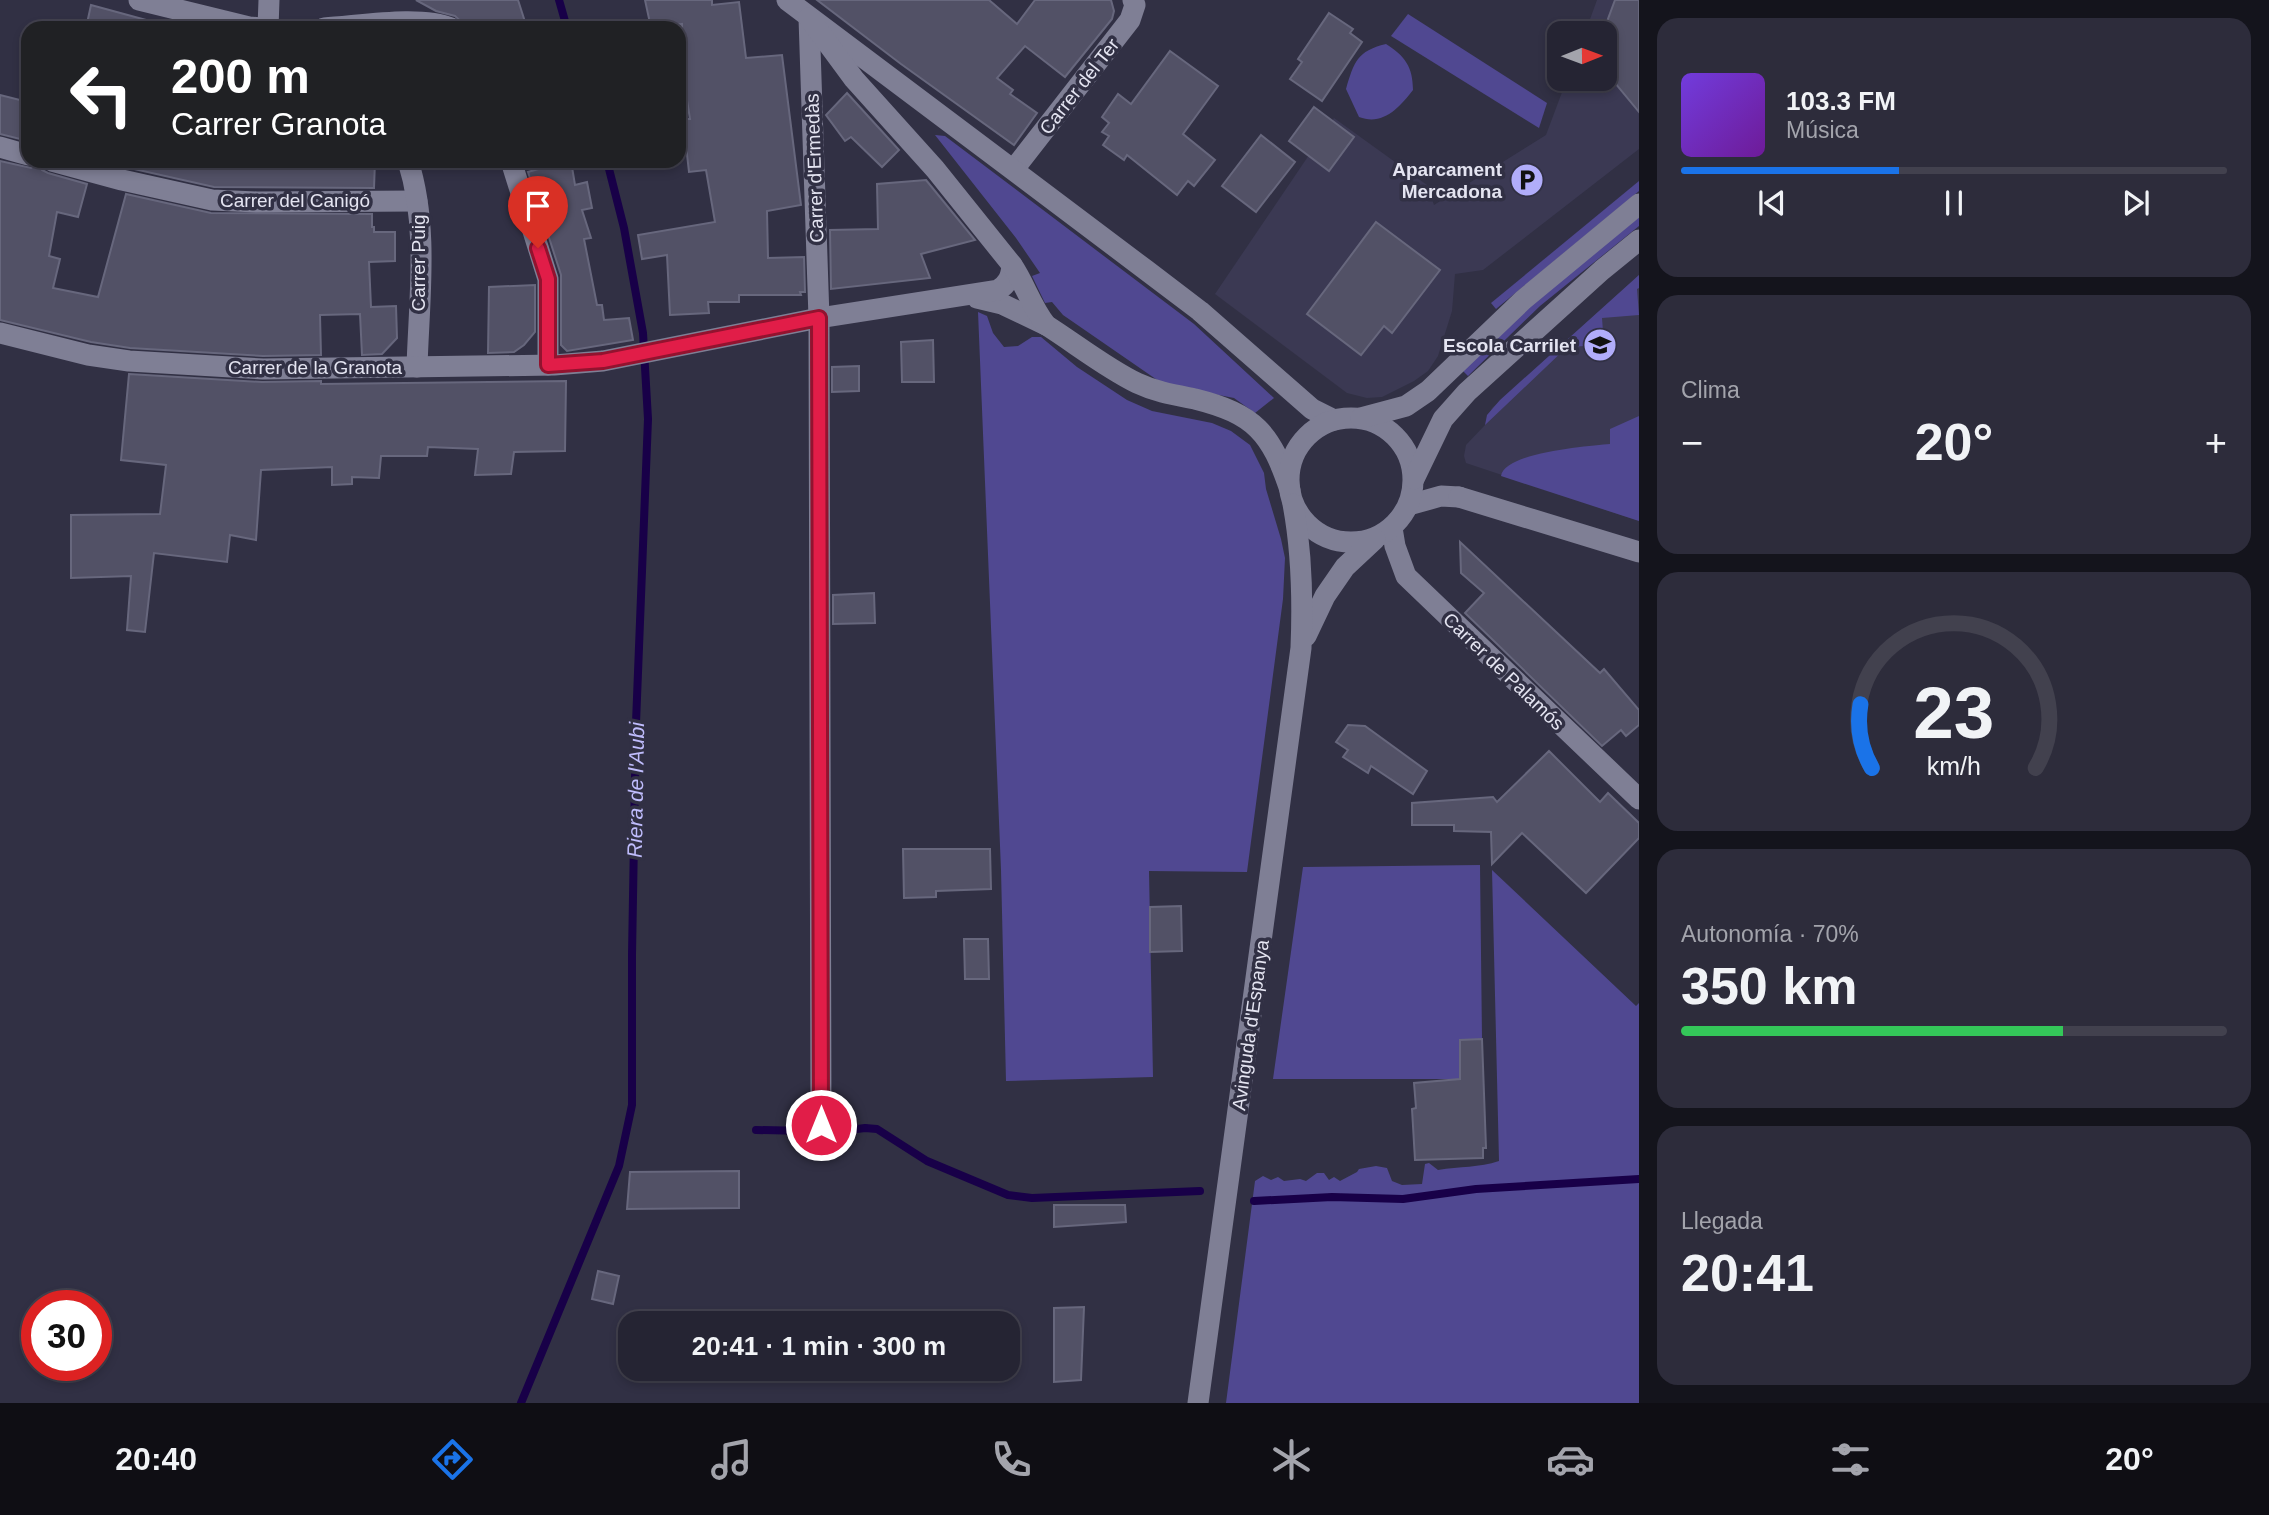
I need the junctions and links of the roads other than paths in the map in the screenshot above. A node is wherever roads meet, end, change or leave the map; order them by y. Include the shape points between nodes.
1 (139, 0) edge
2 (270, 0) edge
3 (787, 0) edge
4 (1133, 0) edge
5 (809, 18) junction
6 (225, 21) edge
7 (268, 21) edge
8 (0, 147) edge
9 (21, 153) edge
10 (78, 168) edge
11 (410, 168) edge
12 (513, 168) edge
13 (1014, 169) junction
14 (417, 201) junction
15 (1639, 204) edge
16 (1639, 240) edge
17 (1012, 265) junction
18 (964, 296) junction
19 (819, 318) junction
20 (1046, 325) junction
21 (0, 333) edge
22 (548, 365) junction
23 (417, 367) junction
24 (1361, 419) junction
25 (1334, 420) junction
26 (1414, 479) junction
27 (1292, 497) junction
28 (1409, 505) junction
29 (1383, 533) junction
30 (1639, 552) edge
31 (1301, 648) junction
32 (1639, 799) edge
33 (821, 1125) dead end
34 (1198, 1403) edge

1 - 6 street
2 - 7 street
3 - 5 street
4 - 13 street, Carrer del Ter via 1130,20
5 - 13 street
5 - 17 street via 854,79
5 - 19 street, Carrer d'Ermedàs
8 - 9 street
10 - 14 street, Carrer del Canigó via 212,200
11 - 14 street, Carrer Puig
12 - 22 street via 548,279
13 - 25 street via 1200,311 1312,410
14 - 23 street, Carrer Puig via 421,224
15 - 24 street via 1523,300 1428,391 1406,406
16 - 26 street via 1467,393 1443,419
17 - 18 street, Carrer de la Granota via 1005,286
17 - 20 street
18 - 19 street, Carrer de la Granota
18 - 20 street via 1002,304
19 - 22 street, Carrer de la Granota via 603,361
19 - 33 street, Carrer d'Ermedàs
20 - 27 street via 1136,382 1241,415 1270,441
21 - 23 street, Carrer de la Granota via 130,361 263,369
22 - 23 street, Carrer de la Granota
24 - 25 street
24 - 26 street via 1379,424 1401,443
25 - 27 street via 1317,428 1298,447 1289,472
26 - 28 street
27 - 29 street via 1303,521 1327,538 1356,543
27 - 31 street, Avinguda d'Espanya via 1301,544
28 - 29 street
28 - 30 street via 1441,496 1459,497
29 - 31 street, Avinguda d'Espanya via 1345,567 1325,596
29 - 32 street, Carrer de Palamós via 1395,547 1406,576
31 - 34 street, Avinguda d'Espanya

